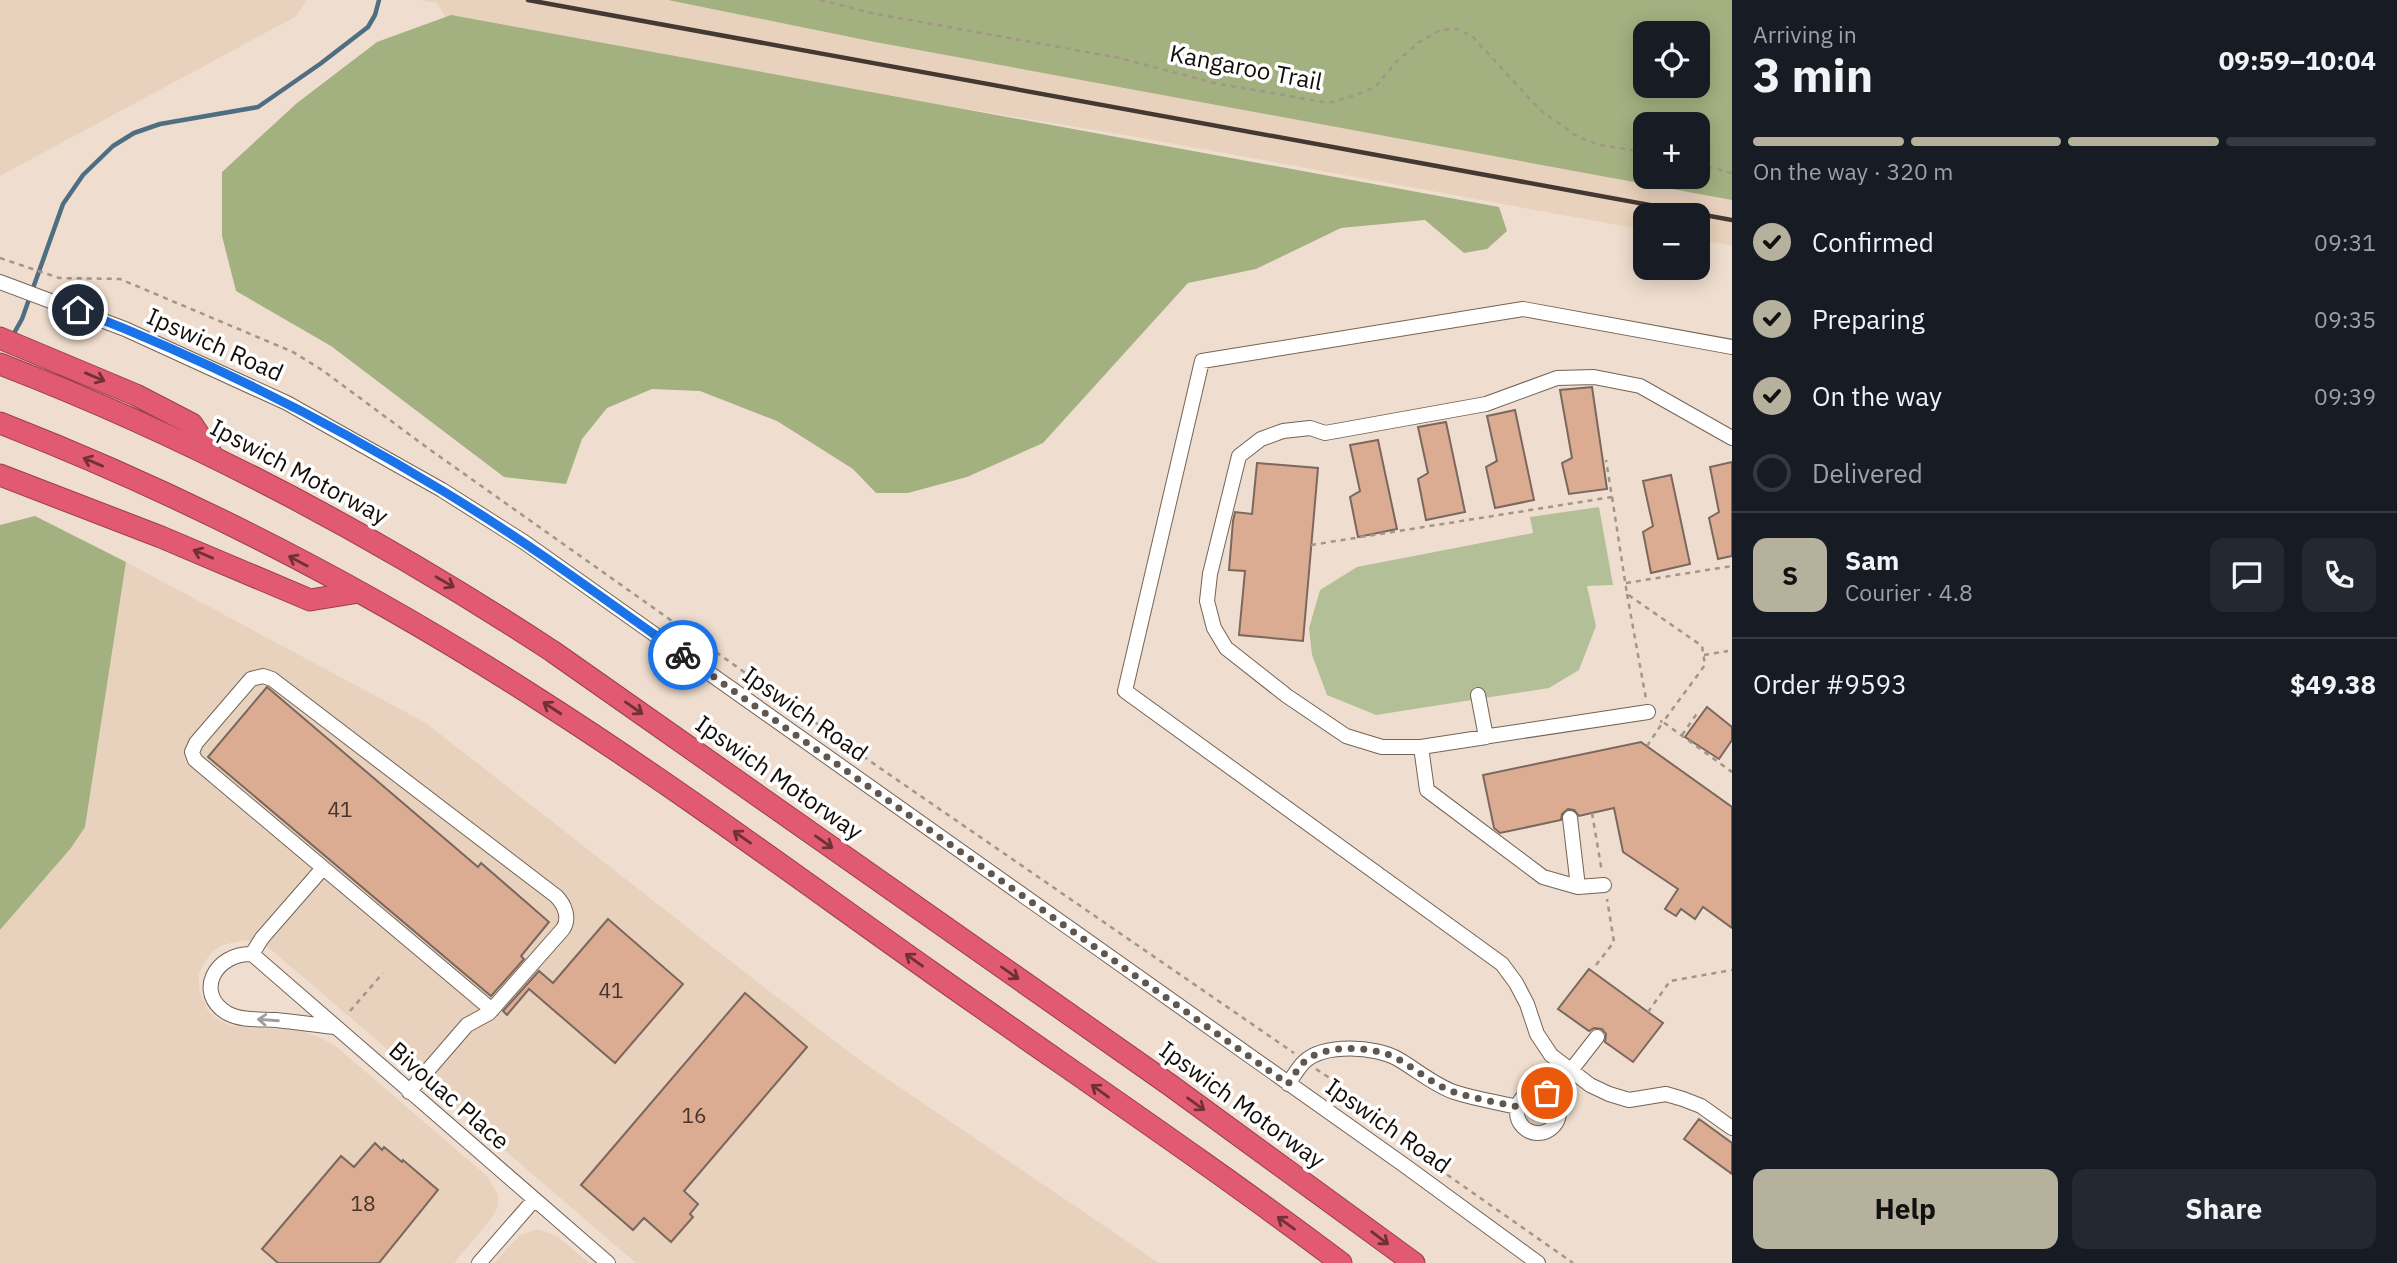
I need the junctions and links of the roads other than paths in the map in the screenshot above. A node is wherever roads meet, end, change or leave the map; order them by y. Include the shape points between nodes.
1 (0, 282) edge
2 (0, 338) edge
3 (1732, 347) edge
4 (0, 364) edge
5 (4, 424) edge
6 (1732, 438) edge
7 (213, 456) junction
8 (0, 475) edge
9 (359, 593) junction
10 (1478, 695) dead end
11 (1648, 712) road end
12 (1483, 737) junction
13 (1421, 747) junction
14 (1570, 818) dead end
15 (323, 868) junction
16 (1604, 885) dead end
17 (1578, 887) junction
18 (252, 954) junction
19 (492, 1010) junction
20 (335, 1027) junction
21 (1597, 1037) dead end
22 (1571, 1070) junction
23 (1288, 1084) junction
24 (409, 1092) junction
25 (1551, 1096) junction
26 (1518, 1107) junction
27 (1732, 1128) edge
28 (534, 1200) junction
29 (479, 1263) edge
30 (608, 1263) edge
31 (1341, 1263) edge
32 (1414, 1263) edge
33 (1538, 1263) edge

1 - 23 street, Ipswich Road via 125,329 288,403 454,497
2 -> 7 highway via 136,395 192,424
3 - 22 street via 1523,309 1202,361 1125,691 1502,964 1527,1004 1537,1034 1551,1055
4 - 7 highway, Ipswich Motorway
9 -> 5 highway via 178,500
6 - 13 street via 1640,386 1582,377 1557,378 1486,404 1325,433 1310,428 1283,431 1261,439 1239,456 1206,601 1226,648 1346,736 1382,747
7 -> 32 highway, Ipswich Motorway via 386,547 552,651
9 -> 8 highway via 310,600
31 -> 9 highway via 609,745
10 - 12 street
11 - 12 street
12 - 13 street
13 - 17 street via 1427,790 1543,877
14 - 17 street
15 - 18 street
15 - 19 street
15 - 19 street via 194,758 195,743 257,677 272,679 562,902 566,925
16 - 17 street
18 - 20 street, Bivouac Place
20 -> 18 street via 248,1019 229,1015 214,1003 211,986 215,971 227,958
19 - 24 street via 467,1025
20 - 24 street, Bivouac Place
21 - 22 street
22 - 25 street
22 - 27 street via 1590,1085 1629,1100 1666,1094 1683,1098
23 - 26 street via 1305,1061 1354,1048 1395,1057 1454,1092
23 - 33 street, Ipswich Road
24 - 28 street, Bivouac Place
25 - 26 street via 1532,1092
25 - 26 street via 1558,1117 1546,1131 1527,1129
28 - 29 street
28 - 30 street, Bivouac Place

